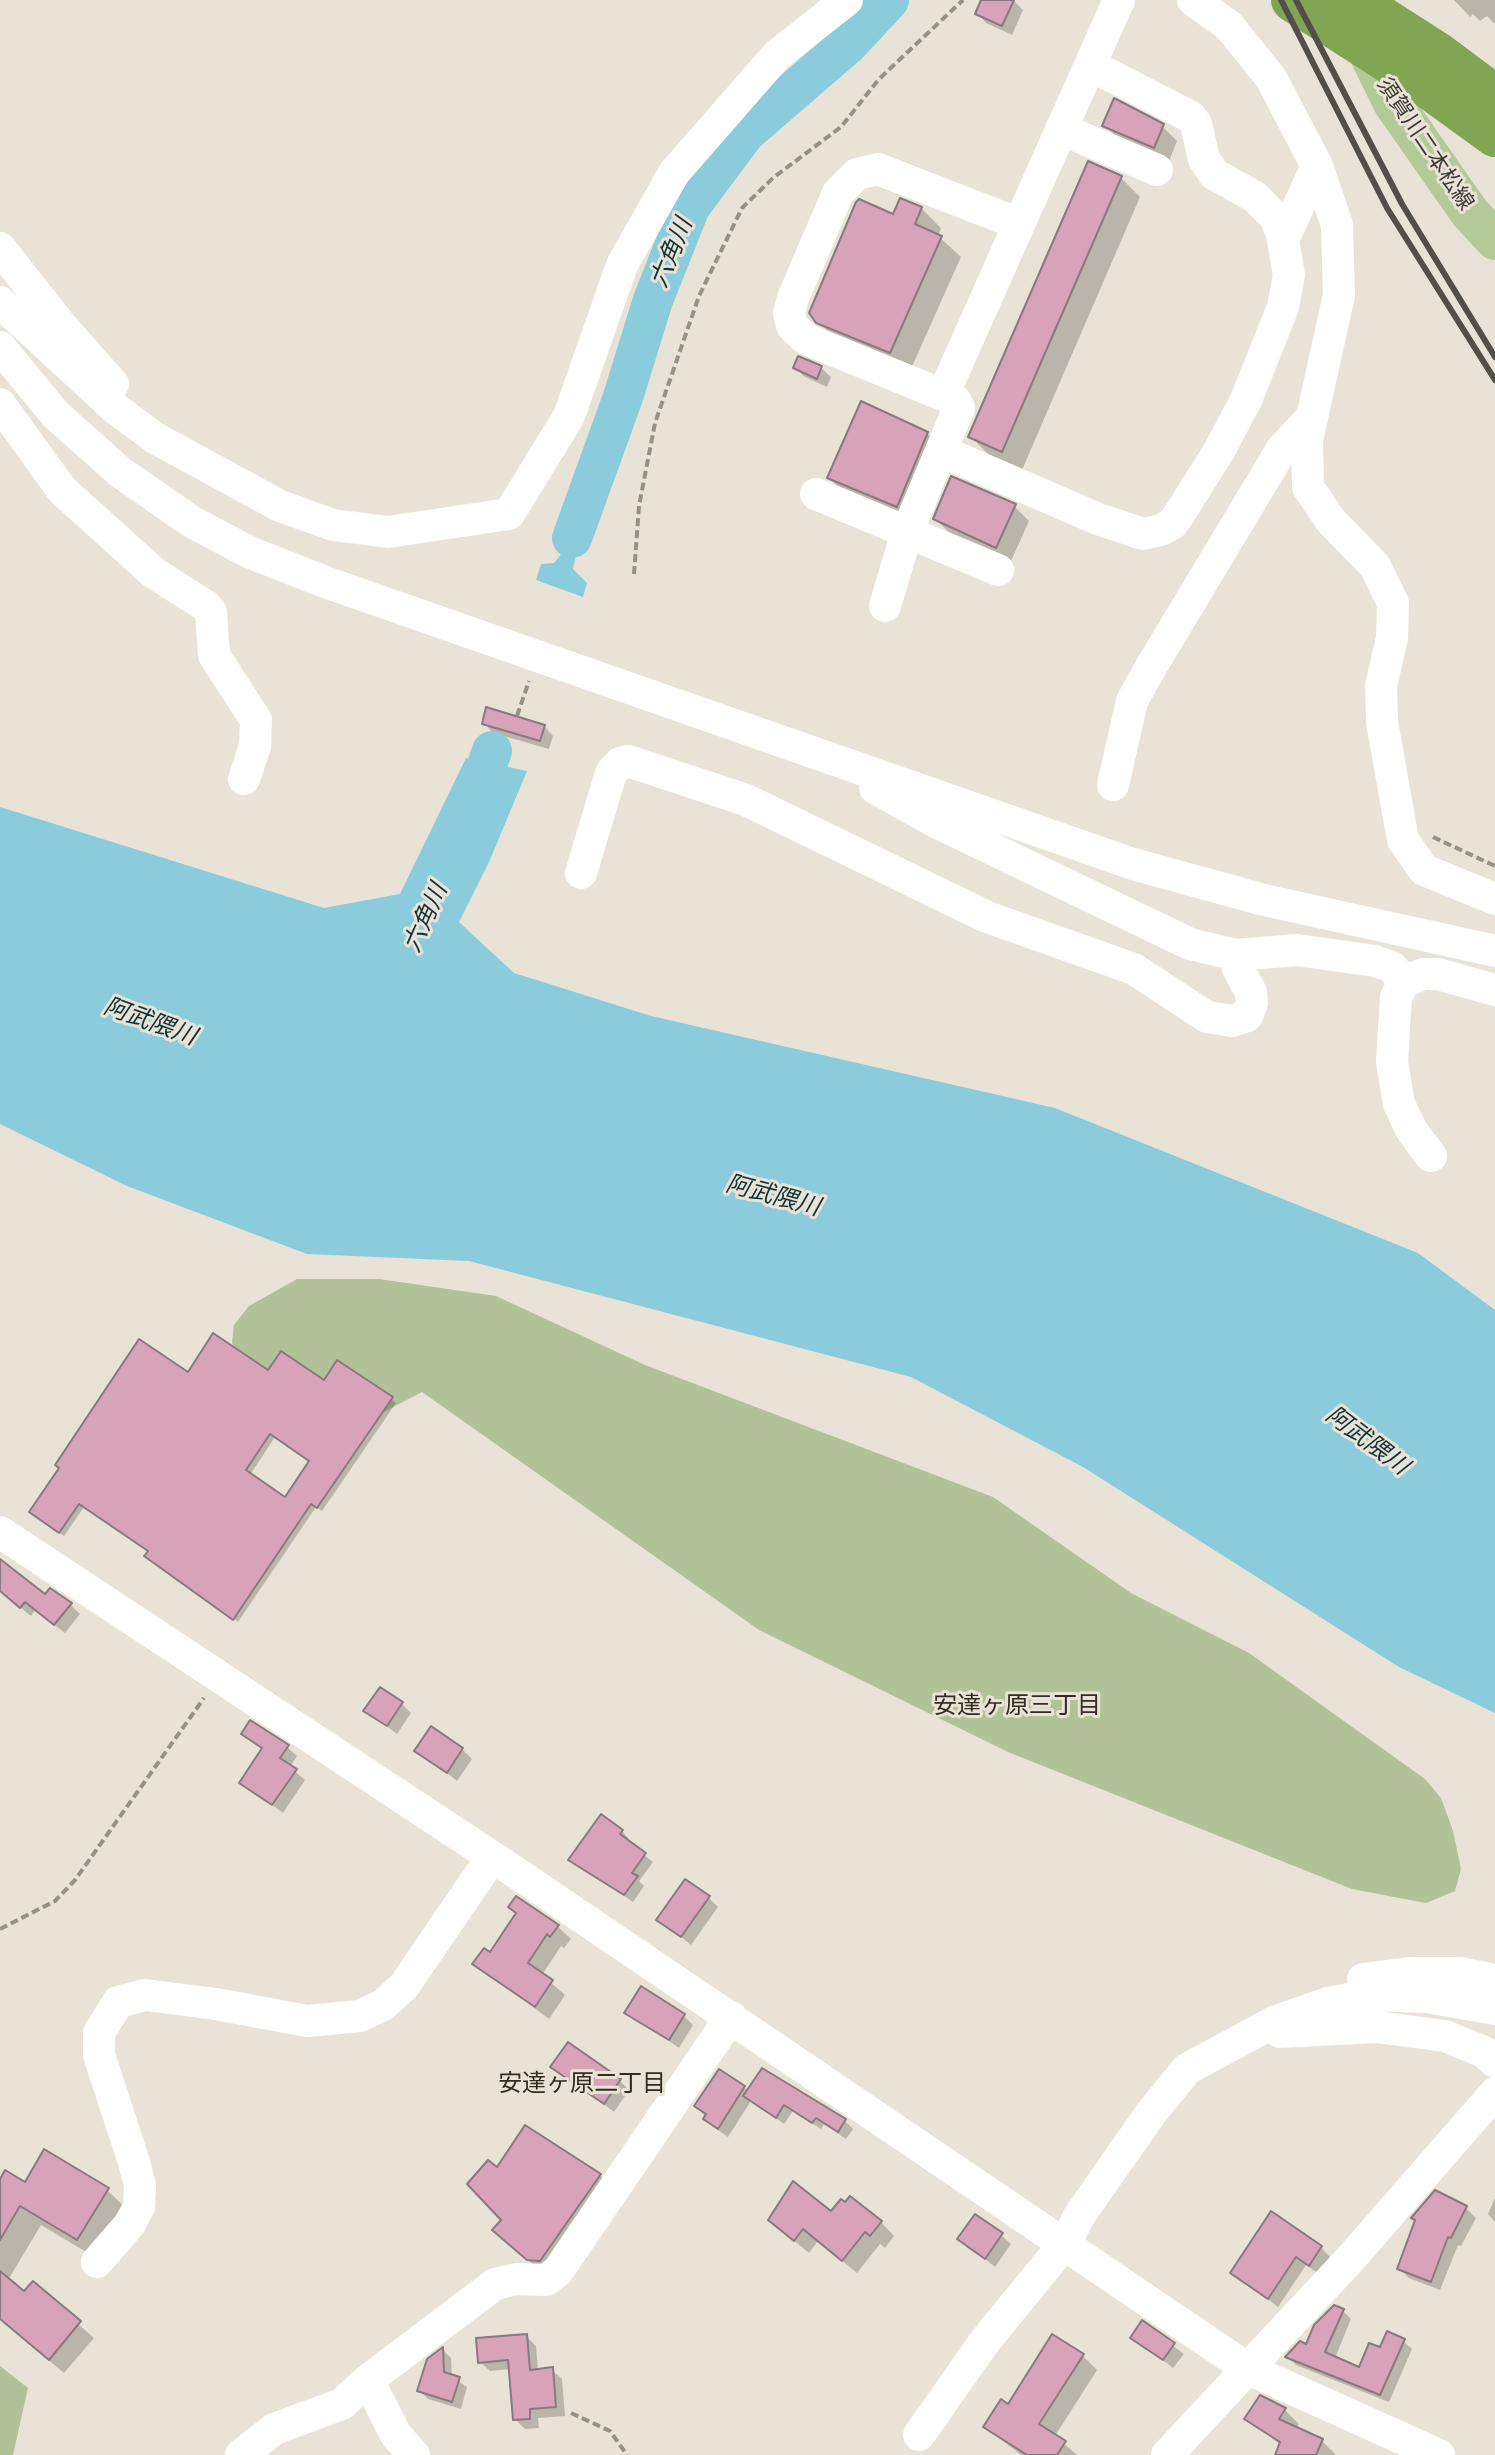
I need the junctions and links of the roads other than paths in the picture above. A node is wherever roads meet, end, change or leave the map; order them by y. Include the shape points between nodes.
1 (847, 0) edge
2 (1119, 0) edge
3 (1193, 0) edge
4 (1293, 0) edge
5 (1341, 0) edge
6 (1353, 0) edge
7 (1090, 65) junction
8 (1495, 97) edge
9 (1061, 129) junction
10 (1495, 135) edge
11 (1317, 166) junction
12 (1157, 170) dead end
13 (1019, 224) junction
14 (1283, 240) junction
15 (1495, 240) edge
16 (0, 248) edge
17 (0, 302) edge
18 (0, 347) edge
19 (943, 395) junction
20 (0, 404) edge
21 (1311, 418) junction
22 (162, 441) junction
23 (0, 447) edge
24 (941, 451) junction
25 (816, 494) dead end
26 (78, 505) junction
27 (907, 532) junction
28 (998, 570) dead end
29 (885, 606) dead end
30 (869, 771) junction
31 (244, 779) dead end
32 (1113, 785) dead end
33 (581, 873) dead end
34 (1495, 899) edge
35 (1495, 951) edge
36 (1236, 955) junction
37 (1404, 982) junction
38 (1495, 990) edge
39 (1431, 1156) dead end
40 (0, 1532) edge
41 (492, 1857) junction
42 (1495, 1980) edge
43 (1495, 2009) edge
44 (731, 2017) junction
45 (1276, 2021) junction
46 (1495, 2062) edge
47 (1495, 2093) edge
48 (1066, 2242) junction
49 (97, 2262) dead end
50 (1248, 2369) junction
51 (368, 2380) junction
52 (919, 2435) dead end
53 (241, 2455) edge
54 (414, 2455) edge
55 (1167, 2455) edge
56 (1439, 2455) edge

1 - 22 street via 777,55 667,186 622,265 569,416 509,514 380,531 313,519
2 - 7 street
3 - 11 street via 1229,26 1271,78
4 - 10 highway
5 - 15 main road, 須賀川二本松線 via 1393,103
6 - 8 highway
7 - 9 street
7 - 14 street via 1191,117 1210,168 1264,204
9 - 12 street
9 - 13 street
11 - 14 street
11 - 21 street via 1337,225 1340,268 1339,295
13 - 19 street
13 - 19 street via 878,169 850,177 838,193 793,298 792,326 806,339
14 - 24 street via 1289,275 1283,307 1246,400 1172,524 1143,534 1132,531
16 - 22 street via 76,343 154,425
17 - 22 street via 95,393
18 - 30 street via 55,414 120,472 192,522 249,552
19 - 24 street via 959,408
20 - 26 street via 39,463
21 - 32 street via 1282,449 1143,681 1127,717
21 - 34 street via 1308,487 1331,521 1375,566 1393,603 1392,638 1381,686 1382,722 1403,840 1424,870
23 - 26 street via 63,502
24 - 27 street
25 - 27 street
26 - 31 street via 154,573 211,612 214,655 256,720 255,746
27 - 28 street
27 - 29 street
30 - 35 street via 1174,876
30 - 36 street via 881,794 936,822 1190,944
33 - 36 street via 611,773 628,761 746,800 987,917 1134,969 1207,1017 1232,1021 1247,1016 1251,992
36 - 37 street via 1297,950 1349,957 1392,967
37 - 38 street via 1438,974
37 - 39 street via 1392,1016 1394,1073 1399,1104
40 - 41 street
41 - 44 street
41 - 49 street via 404,1986 360,2016 307,2021 145,1995 118,2002 99,2033 99,2055 134,2162 139,2207
42 - 45 street via 1460,1973 1410,1973 1350,1981 1300,1995 1274,2015
43 - 45 street via 1427,1997 1370,1995
44 - 48 street
44 - 51 street via 558,2271 546,2280 495,2284
45 - 46 street via 1280,2032 1377,2027 1445,2036
45 - 48 street via 1187,2069 1151,2113
47 - 50 street
48 - 50 street
48 - 52 street via 985,2341
50 - 55 street
50 - 56 street
51 - 53 street via 342,2404 274,2429
51 - 54 street via 396,2435

